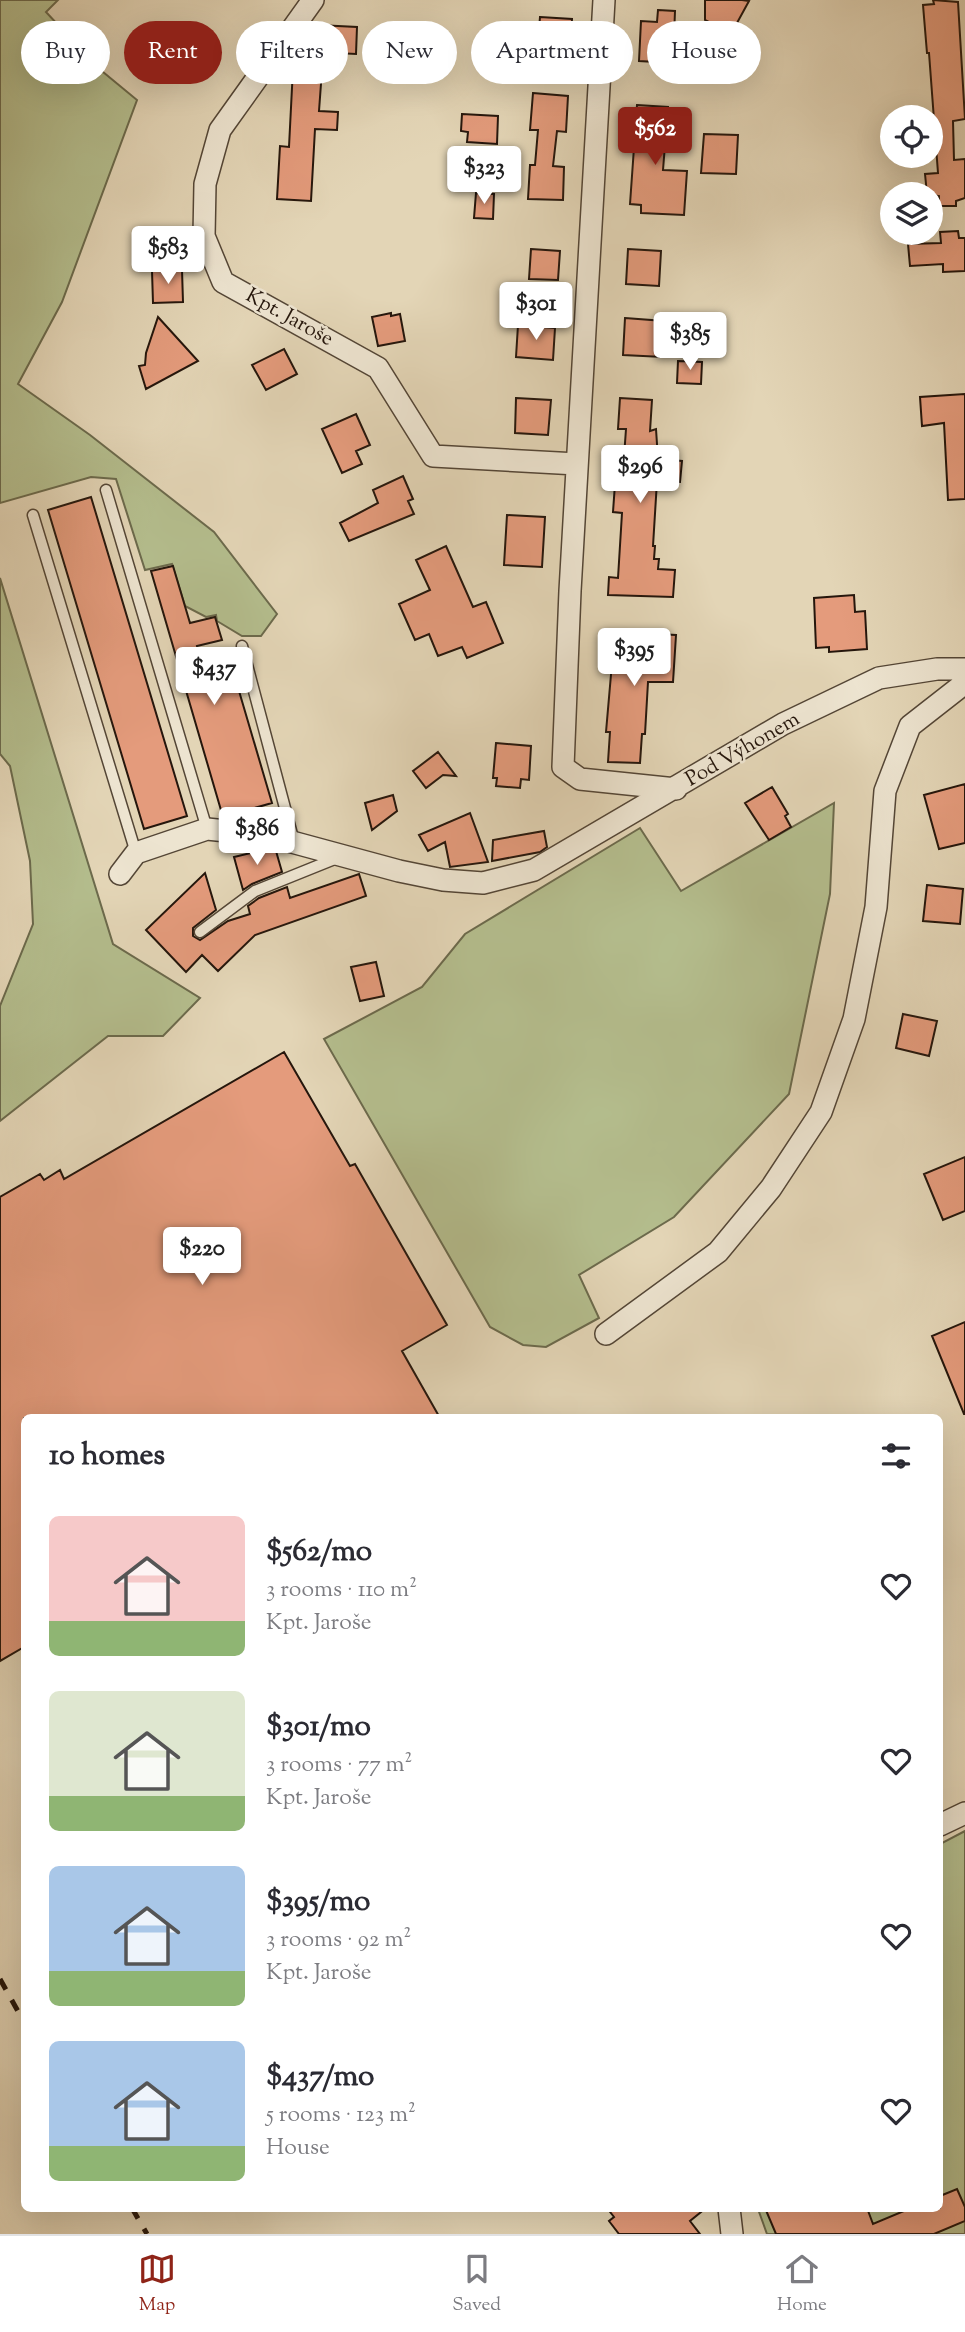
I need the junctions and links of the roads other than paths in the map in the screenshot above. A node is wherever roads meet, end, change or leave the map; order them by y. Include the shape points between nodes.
1 (313, 0) edge
2 (604, 0) edge
3 (578, 464) junction
4 (106, 490) dead end
5 (33, 515) dead end
6 (242, 646) dead end
7 (965, 669) edge
8 (965, 683) edge
9 (676, 789) junction
10 (207, 828) junction
11 (294, 842) junction
12 (135, 853) junction
13 (342, 855) junction
14 (120, 874) dead end
15 (200, 932) dead end
16 (606, 1334) dead end
17 (965, 1813) edge
18 (943, 1824) edge
19 (729, 2212) edge
20 (732, 2234) edge

1 - 3 street, Kpt. Jaroše via 220,130 205,184 204,236 223,282 378,368 433,456
2 - 3 street
3 - 9 street via 563,766 580,779
4 - 10 lane
5 - 12 lane
6 - 11 lane
7 - 9 street, Pod Výhonem via 937,668 879,678 783,724
8 - 16 street via 910,726 885,792 876,907 857,1006 821,1112 771,1188 718,1252
9 - 13 street, Pod Výhonem via 534,870 483,883 399,871
10 - 11 street, Pod Výhonem
10 - 12 street
11 - 13 street, Pod Výhonem
12 - 14 street
13 - 15 lane via 255,891
17 - 18 street
19 - 20 street

